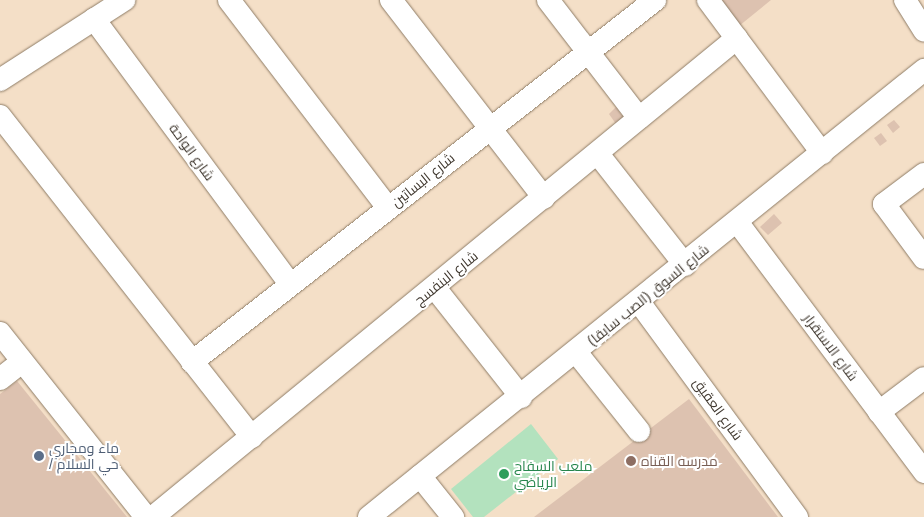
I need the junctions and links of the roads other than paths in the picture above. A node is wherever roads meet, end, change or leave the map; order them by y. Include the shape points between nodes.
1 (124, 0) edge
2 (229, 0) edge
3 (391, 0) edge
4 (548, 0) edge
5 (655, 0) edge
6 (708, 0) edge
7 (905, 0) edge
8 (94, 19) junction
9 (924, 32) edge
10 (737, 38) junction
11 (588, 53) junction
12 (924, 70) edge
13 (0, 80) edge
14 (0, 116) edge
15 (638, 118) junction
16 (489, 128) junction
17 (822, 153) junction
18 (598, 154) junction
19 (924, 174) edge
20 (544, 198) junction
21 (388, 208) junction
22 (738, 223) junction
23 (924, 258) edge
24 (685, 265) junction
25 (290, 284) junction
26 (435, 288) junction
27 (639, 302) junction
28 (0, 333) edge
29 (576, 352) junction
30 (22, 362) junction
31 (192, 362) junction
32 (924, 378) edge
33 (0, 379) edge
34 (521, 397) junction
35 (880, 412) junction
36 (639, 431) dead end
37 (252, 437) junction
38 (924, 472) edge
39 (420, 476) junction
40 (146, 517) edge
41 (154, 517) edge
42 (369, 517) edge
43 (453, 517) edge
44 (797, 517) edge

1 - 8 street
2 - 21 street
3 - 16 street
4 - 11 street
5 - 11 street, شارع البساتين
6 - 10 street
7 - 9 street
8 - 13 street
8 - 25 street, شارع الواحة
10 - 15 street, شارع البنفسج
10 - 17 street
11 - 15 street
11 - 16 street, شارع البساتين
12 - 17 street, شارع السوق (الصب سابقا)
14 - 31 street
15 - 18 street, شارع البنفسج
16 - 20 street
16 - 21 street, شارع البساتين
17 - 22 street, شارع السوق (الصب سابقا)
18 - 20 street, شارع البنفسج
18 - 24 street
19 - 23 street via 884,204
20 - 26 street, شارع البنفسج
21 - 25 street, شارع البساتين
22 - 24 street, شارع السوق (الصب سابقا)
22 - 35 street, شارع الاستقرار
24 - 27 street, شارع السوق (الصب سابقا)
25 - 31 street, شارع البساتين
26 - 34 street
26 - 37 street, شارع البنفسج
27 - 29 street, شارع السوق (الصب سابقا)
27 - 44 street, شارع العقيق
28 - 30 street
29 - 34 street, شارع السوق (الصب سابقا)
29 - 36 street
30 - 33 street
30 - 40 street
31 - 37 street
32 - 35 street
34 - 39 street, شارع السوق (الصب سابقا)
35 - 38 street, شارع الاستقرار
37 - 41 street, شارع البنفسج
39 - 42 street, شارع السوق (الصب سابقا)
39 - 43 street

